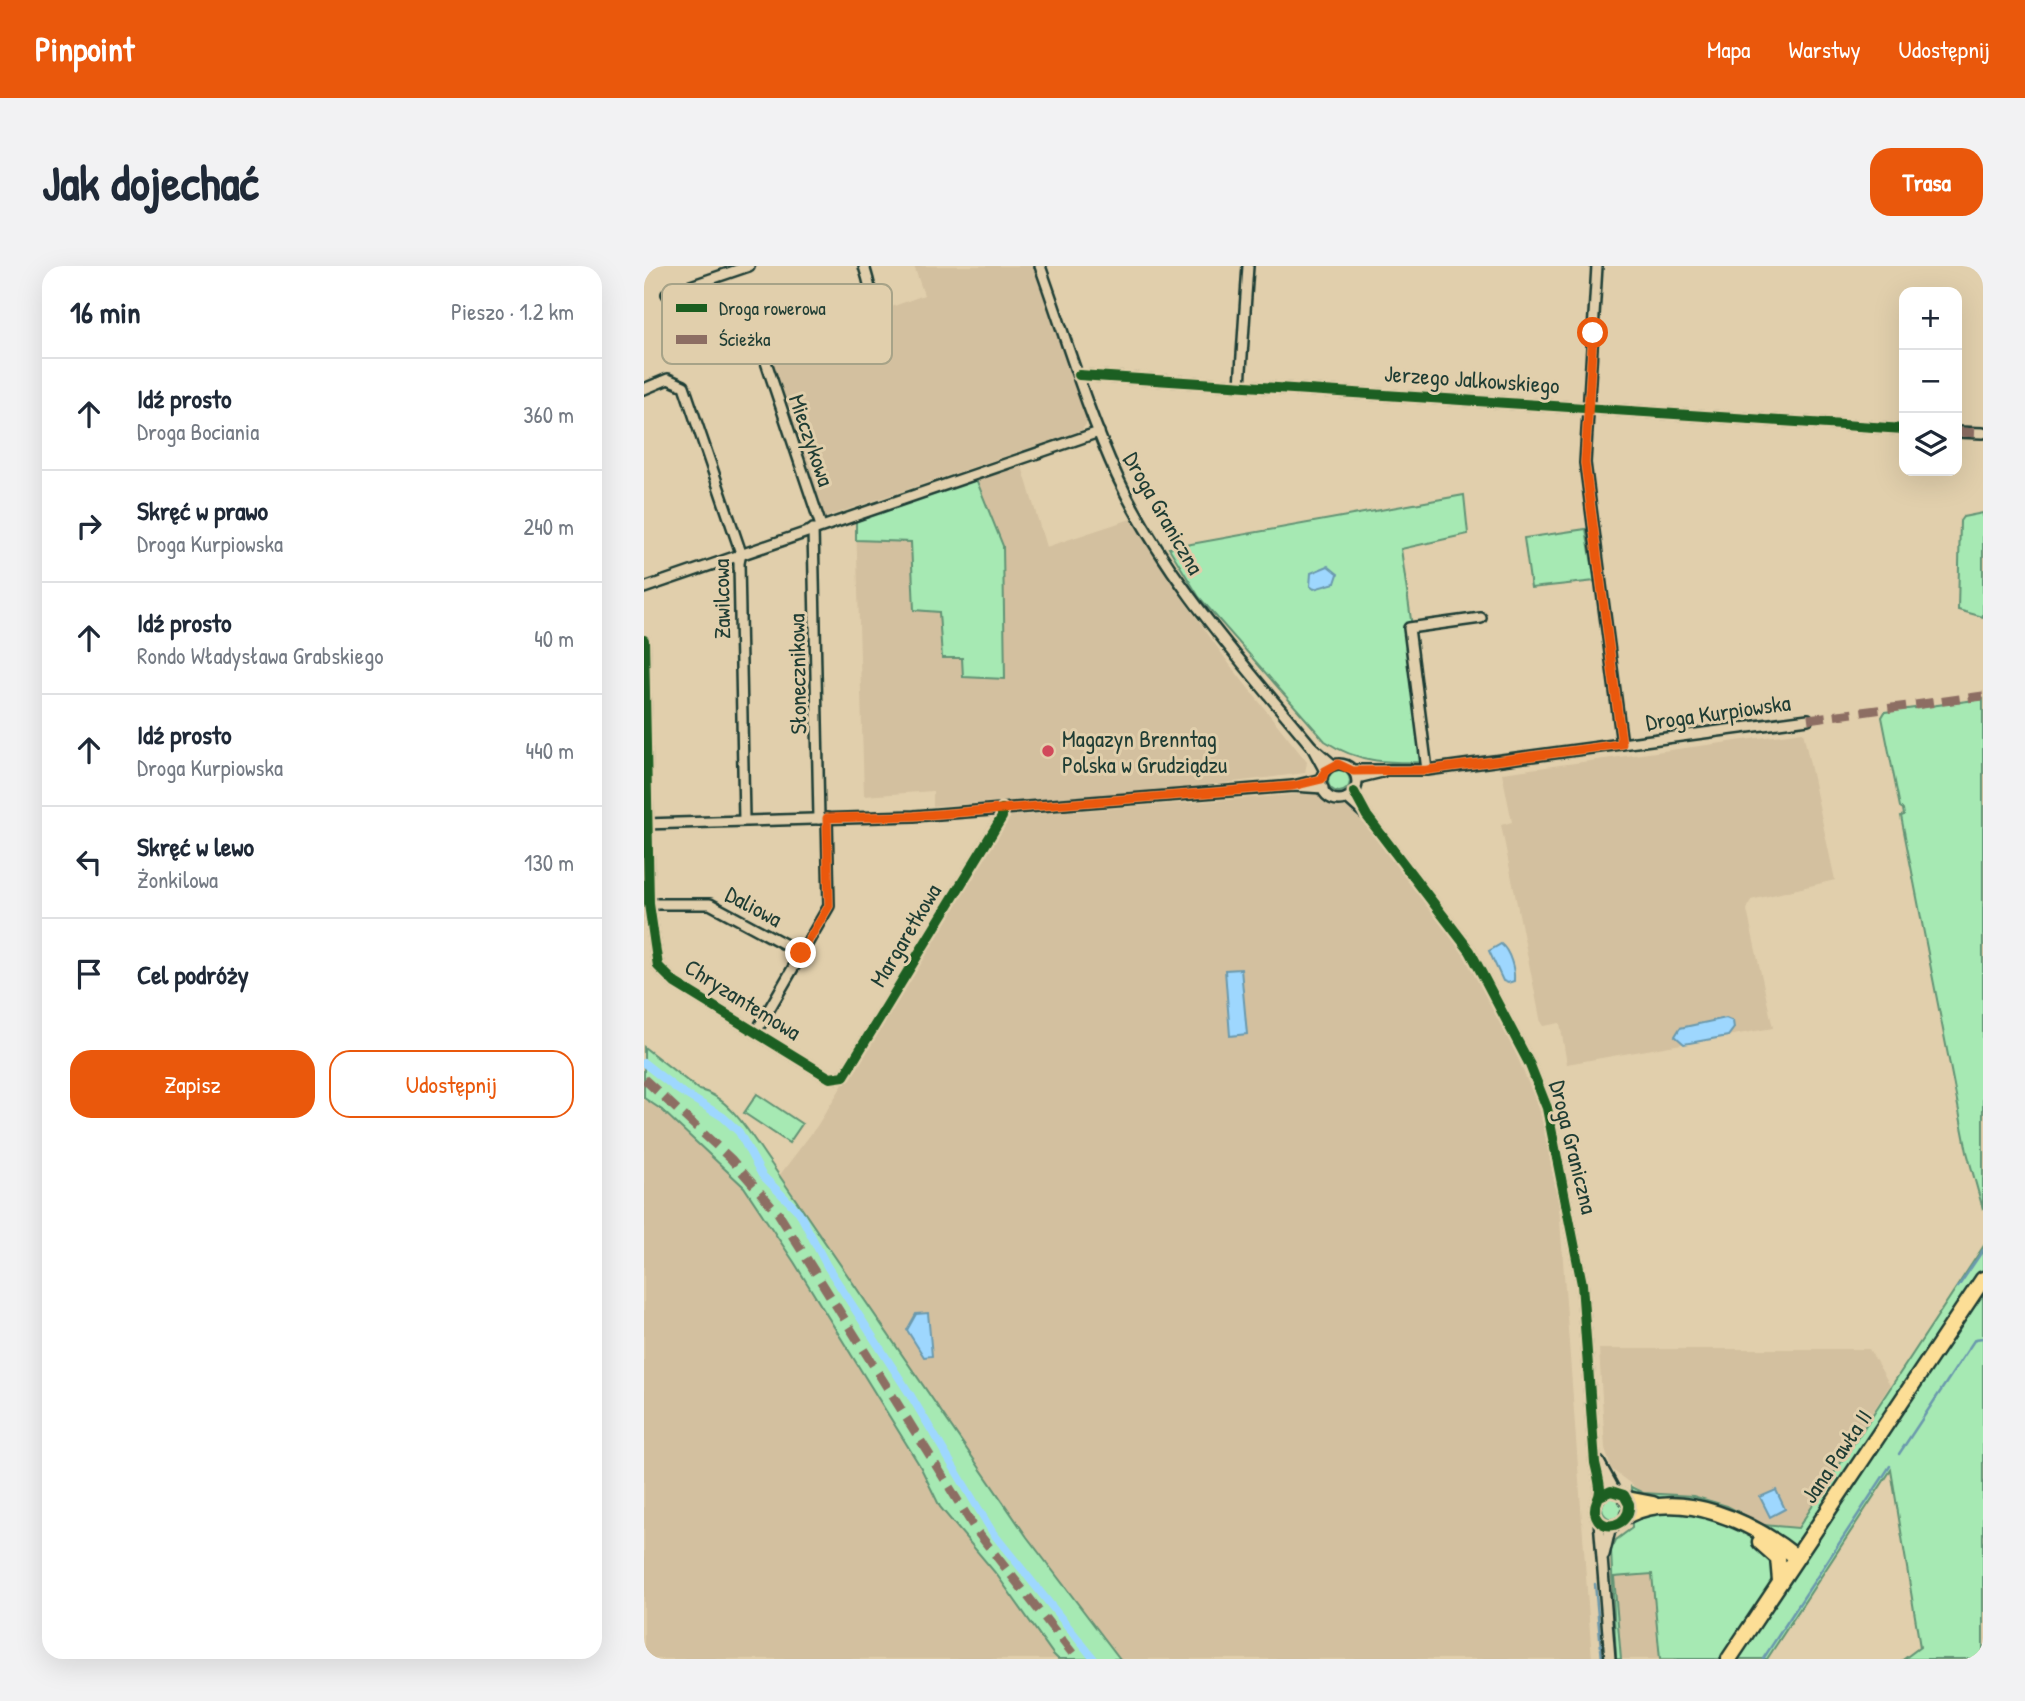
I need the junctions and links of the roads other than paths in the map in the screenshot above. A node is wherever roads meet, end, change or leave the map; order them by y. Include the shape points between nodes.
1 (749, 266) edge
2 (864, 266) edge
3 (1040, 266) edge
4 (1248, 266) edge
5 (1597, 266) edge
6 (696, 284) edge
7 (869, 284) edge
8 (767, 364) edge
9 (1079, 375) junction
10 (1240, 385) junction
11 (644, 389) edge
12 (1589, 407) junction
13 (1899, 429) edge
14 (1099, 432) junction
15 (1962, 432) edge
16 (1983, 433) edge
17 (817, 528) junction
18 (741, 553) junction
19 (644, 589) edge
20 (1481, 618) dead end
21 (644, 640) edge
22 (1808, 719) dead end
23 (1622, 744) junction
24 (1427, 770) junction
25 (1355, 774) junction
26 (1326, 776) junction
27 (1350, 795) junction
28 (1002, 809) junction
29 (823, 819) junction
30 (744, 821) junction
31 (646, 824) edge
32 (647, 904) edge
33 (801, 953) junction
34 (756, 1032) junction
35 (837, 1079) joint
36 (1983, 1279) edge
37 (1595, 1454) junction
38 (1621, 1495) junction
39 (1600, 1496) junction
40 (1669, 1506) junction
41 (1629, 1515) junction
42 (1599, 1520) junction
43 (1735, 1521) junction
44 (1616, 1525) junction
45 (1796, 1557) junction
46 (1602, 1563) junction
47 (1780, 1581) junction
48 (1610, 1659) edge
49 (1729, 1659) edge

1 - 6 street
2 - 7 street, Mieczykowa
3 - 9 street, Droga Graniczna
4 - 10 street
5 - 12 street
8 - 17 street, Mieczykowa
9 - 10 street, Jerzego Jalkowskiego
9 - 14 street, Droga Graniczna
10 - 12 street, Jerzego Jalkowskiego
11 - 18 street, Zawilcowa via 668,379 684,386
12 - 13 street, Jerzego Jalkowskiego
12 - 23 street via 1586,480
14 - 17 street
14 - 26 street, Droga Graniczna via 1118,477 1179,582 1312,747
15 - 16 street
17 - 18 street
17 - 29 street, Słonecznikowa
18 - 19 street
18 - 30 street, Zawilcowa
20 - 24 street via 1409,628
21 - 31 street, Chryzantemowa
22 - 23 street, Droga Kurpiowska
23 - 24 street, Droga Kurpiowska
24 - 25 street, Droga Kurpiowska
25 - 26 street via 1344,764
25 - 27 street
26 - 27 street via 1335,799
26 - 28 street via 1293,786
27 - 37 street, Droga Graniczna via 1475,958 1547,1108 1579,1265
28 - 29 street
28 - 35 street, Margaretkowa via 1002,817 844,1076
29 - 30 street
29 - 33 street, Słonecznikowa via 829,906
30 - 31 street
31 - 32 street, Chryzantemowa
32 - 33 street, Daliowa via 722,907
32 - 34 street, Chryzantemowa via 659,967 676,984
33 - 34 street, Słonecznikowa
34 - 35 street, Chryzantemowa
36 - 45 main road, Jana Pawła II
37 - 38 street, Droga Graniczna
37 - 39 street, Droga Graniczna
38 - 39 street
38 - 40 main road
38 - 41 street
39 - 42 street via 1595,1510
40 - 41 main road
40 - 43 main road via 1700,1508
41 - 44 street
42 - 44 street
42 - 46 street
43 - 45 main road
43 - 47 main road via 1776,1554
44 - 46 street via 1610,1530
45 - 47 main road, Jana Pawła II
46 - 48 street
47 - 49 main road, Jana Pawła II

